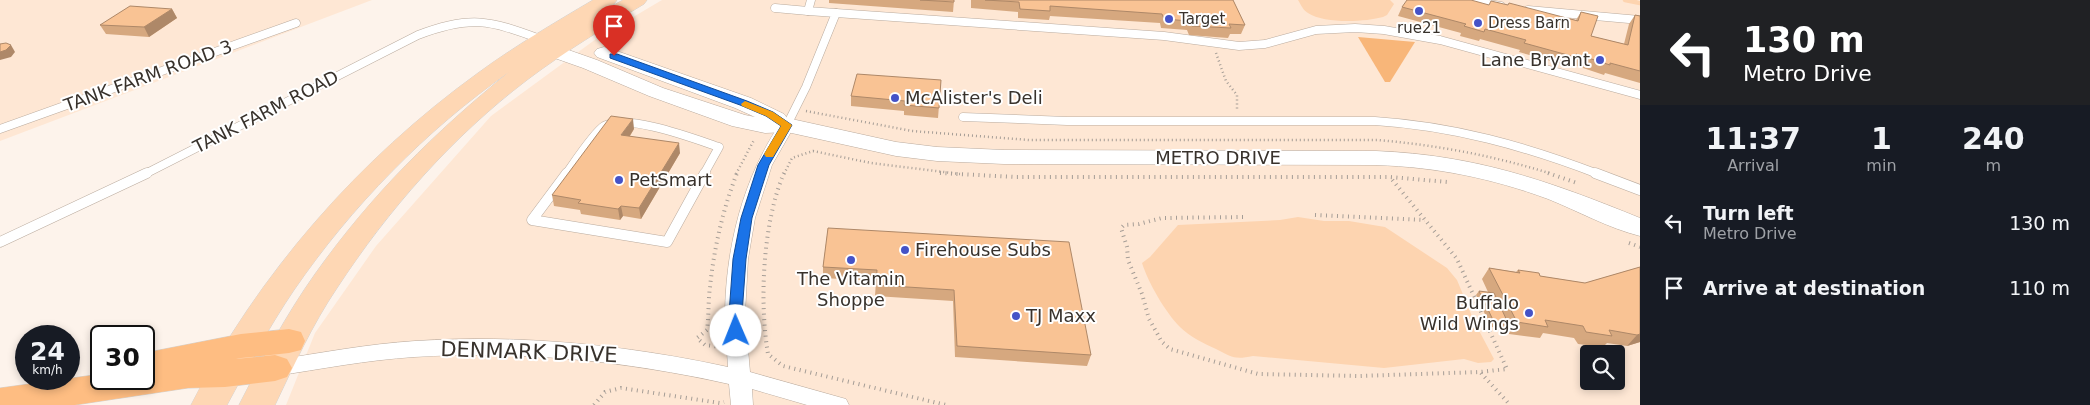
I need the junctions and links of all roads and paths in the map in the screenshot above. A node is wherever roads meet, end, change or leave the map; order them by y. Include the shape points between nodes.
1 (607, 0) edge
2 (637, 0) edge
3 (811, 0) edge
4 (1463, 0) edge
5 (1512, 7) edge
6 (775, 8) dead end
7 (1521, 8) edge
8 (808, 11) junction
9 (836, 13) junction
10 (1640, 20) edge
11 (296, 23) dead end
12 (553, 44) junction
13 (1212, 44) junction
14 (1640, 95) edge
15 (792, 117) junction
16 (963, 118) dead end
17 (1242, 120) junction
18 (0, 129) edge
19 (754, 140) dead end
20 (814, 151) dead end
21 (1449, 182) dead end
22 (1640, 190) edge
23 (1316, 215) dead end
24 (1243, 217) dead end
25 (1426, 220) junction
26 (674, 229) joint
27 (1632, 234) edge
28 (0, 242) edge
29 (1640, 247) edge
30 (697, 338) dead end
31 (282, 354) junction
32 (233, 360) junction
33 (155, 364) edge
34 (1480, 372) junction
35 (15, 384) edge
36 (0, 386) edge
37 (742, 394) edge
38 (0, 402) edge
39 (209, 405) edge
40 (256, 405) edge
41 (594, 405) edge
42 (838, 405) edge
43 (946, 405) edge
44 (1510, 405) edge

1 - 12 main road
2 - 12 main road
3 - 8 lane
4 - 5 lane
6 - 8 lane
7 - 10 lane
8 - 9 lane
9 - 13 lane via 1164,36
9 - 15 lane
11 - 18 lane, TANK FARM ROAD 3
12 - 15 street, METRO DRIVE via 595,50 770,114
12 - 28 lane, TANK FARM ROAD via 502,27 469,21 440,27 418,35 116,189
12 - 31 main road via 462,124 388,199 316,295
12 - 32 main road via 515,55 464,92 400,149 325,228
13 - 14 lane via 1265,44 1316,30 1384,30 1440,40
13 - 17 path via 1226,81 1237,95 1237,109
15 - 17 path via 815,114 912,131 1011,139 1254,139
15 - 27 street, METRO DRIVE via 883,147 944,154 1019,158 1376,158 1426,161 1514,179
15 - 37 street via 764,165 746,218 739,259 736,314
16 - 17 lane
17 - 22 lane via 1375,121 1454,130 1543,153
19 - 30 path via 734,179 726,206 710,284 707,330
20 - 43 path via 792,158 781,180 763,286 768,354 783,366
21 - 25 path via 1390,177
23 - 25 path
24 - 34 path via 1162,218 1121,228 1128,260 1149,319 1162,342 1170,349 1258,374 1359,376
25 - 34 path via 1457,259 1507,369
26 - 26 lane via 718,147 681,134 622,121 604,126 596,134 532,220 667,242
27 - 29 path
31 - 32 highway
31 - 37 street, DENMARK DRIVE via 377,353 433,348 568,350 627,357
31 - 40 main road
32 - 33 highway
32 - 38 highway via 188,375
32 - 39 main road
34 - 44 path
35 - 36 highway
37 - 41 path via 720,403 611,388
37 - 42 street, DENMARK DRIVE

